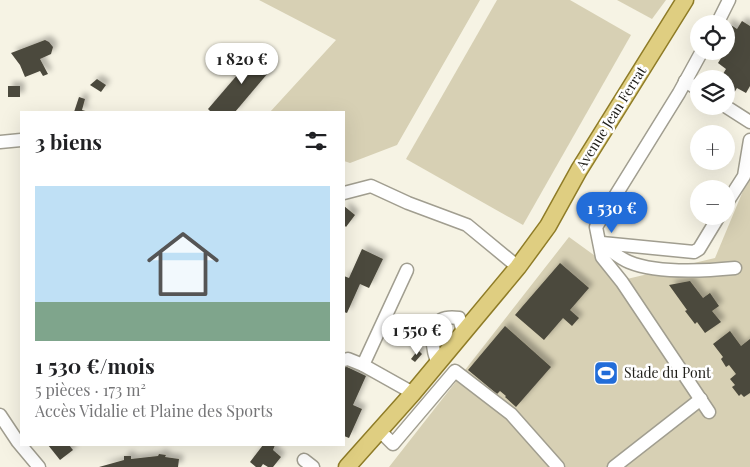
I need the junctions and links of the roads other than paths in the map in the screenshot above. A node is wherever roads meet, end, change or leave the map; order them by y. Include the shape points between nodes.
1 (685, 0) edge
2 (729, 0) edge
3 (722, 15) edge
4 (697, 60) edge
5 (685, 81) junction
6 (690, 84) edge
7 (735, 112) edge
8 (750, 122) edge
9 (20, 140) edge
10 (750, 140) edge
11 (0, 142) edge
12 (735, 190) edge
13 (345, 193) edge
14 (714, 225) edge
15 (600, 243) junction
16 (518, 266) junction
17 (735, 268) dead end
18 (407, 270) dead end
19 (463, 332) junction
20 (345, 360) edge
21 (437, 362) junction
22 (363, 365) junction
23 (413, 393) junction
24 (701, 399) junction
25 (709, 412) dead end
26 (0, 414) edge
27 (380, 431) junction
28 (20, 444) edge
29 (21, 446) edge
30 (39, 467) edge
31 (347, 467) edge
32 (558, 467) edge
33 (614, 467) edge

1 - 16 main road, Avenue Jean Ferrat via 579,170 548,226
2 - 3 street
4 - 5 street
5 - 6 street
5 - 15 street via 596,227
7 - 8 street
9 - 11 street
10 - 12 street via 744,176
13 - 16 street via 371,186 467,225
14 - 15 street via 694,252
15 - 17 street via 628,262 649,268
15 - 24 street via 602,257
16 - 19 main road, Avenue Jean Ferrat
18 - 22 street
19 - 21 main road, Avenue Jean Ferrat
19 - 21 street via 459,318 449,316 437,322 432,332
20 - 22 street
21 - 23 main road, Avenue Jean Ferrat
22 - 23 street
23 - 27 main road, Avenue Jean Ferrat
24 - 25 street
24 - 33 street
26 - 28 street
27 - 31 main road, Avenue Jean Ferrat
27 - 32 street via 394,444 455,371 511,414
29 - 30 street

